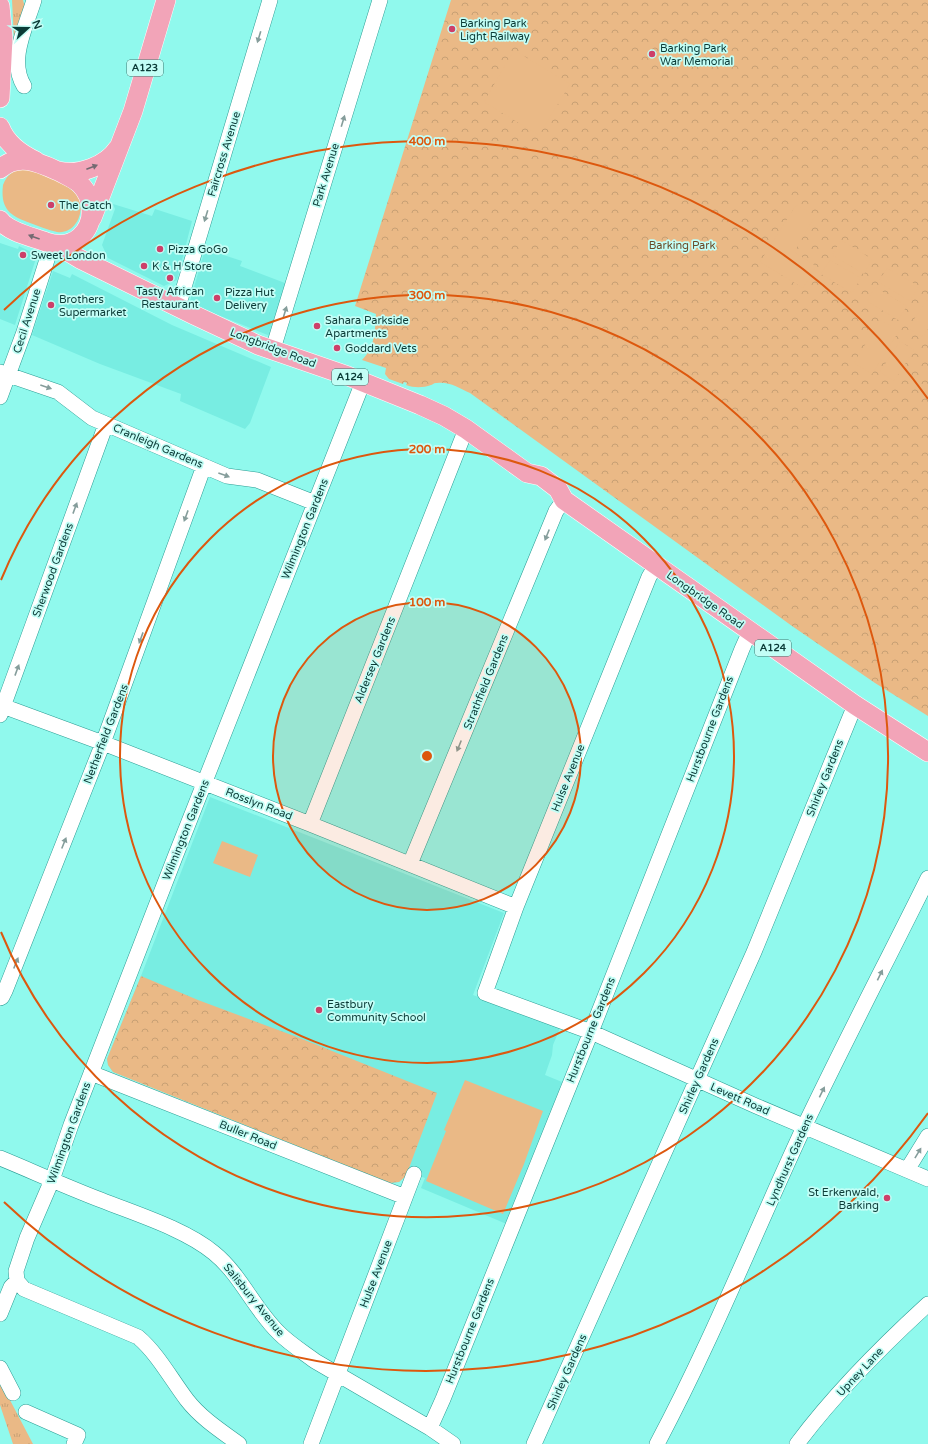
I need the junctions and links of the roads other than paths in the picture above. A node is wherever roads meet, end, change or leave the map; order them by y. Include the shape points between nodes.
1 (34, 0) edge
2 (166, 0) edge
3 (270, 0) edge
4 (380, 0) edge
5 (0, 6) edge
6 (24, 86) dead end
7 (0, 98) edge
8 (0, 127) edge
9 (123, 136) junction
10 (46, 166) junction
11 (0, 169) edge
12 (89, 224) junction
13 (4, 226) edge
14 (55, 245) junction
15 (103, 270) junction
16 (177, 307) junction
17 (273, 350) junction
18 (4, 373) edge
19 (363, 382) junction
20 (0, 397) edge
21 (106, 424) junction
22 (466, 429) junction
23 (204, 466) junction
24 (564, 500) junction
25 (315, 503) junction
26 (656, 565) junction
27 (750, 631) junction
28 (855, 705) junction
29 (1, 709) edge
30 (103, 743) junction
31 (928, 752) edge
32 (205, 784) junction
33 (310, 824) junction
34 (410, 864) junction
35 (928, 878) edge
36 (516, 907) junction
37 (485, 993) joint
38 (0, 998) edge
39 (591, 1032) junction
40 (91, 1073) junction
41 (697, 1080) junction
42 (804, 1127) junction
43 (928, 1136) edge
44 (0, 1158) edge
45 (907, 1170) junction
46 (414, 1174) dead end
47 (928, 1179) edge
48 (52, 1180) junction
49 (405, 1197) junction
50 (17, 1281) junction
51 (928, 1304) edge
52 (0, 1314) edge
53 (0, 1368) edge
54 (338, 1374) junction
55 (13, 1393) dead end
56 (26, 1412) dead end
57 (430, 1428) junction
58 (74, 1444) edge
59 (238, 1444) edge
60 (311, 1444) edge
61 (453, 1444) edge
62 (534, 1444) edge
63 (657, 1444) edge
64 (797, 1444) edge

1 - 6 street via 18,50 17,67
2 - 9 main road, A123
3 -> 16 street, Faircross Avenue
17 -> 4 street, Park Avenue
5 - 7 main road via 3,44
8 - 10 main road via 11,144 26,156
10 -> 9 main road, A123 via 72,172 86,170 100,164 116,152
9 - 12 main road, A123
10 - 11 main road via 32,160 21,160 11,162
10 - 12 main road, Longbridge Road via 72,178 84,189 92,209
12 - 14 main road via 73,242
12 - 15 main road, Longbridge Road / A124 via 88,244 96,264
14 -> 13 main road, Longbridge Road
14 - 15 main road, Longbridge Road / A124
14 - 18 street, Cecil Avenue
15 - 16 main road, Longbridge Road / A124
16 - 17 main road, Longbridge Road / A124
17 - 19 main road, Longbridge Road / A124
18 - 20 street, Cecil Avenue
18 -> 21 street, Cranleigh Gardens via 58,392 92,418
19 - 22 main road, Longbridge Road / A124 via 420,404
19 - 25 street, Wilmington Gardens
21 - 23 street, Cranleigh Gardens
29 -> 21 street, Sherwood Gardens
22 - 24 main road, Longbridge Road / A124 via 527,473 541,476 558,489
22 - 33 street, Aldersey Gardens
23 -> 25 street, Cranleigh Gardens via 227,476 257,480
23 -> 30 street, Netherfield Gardens
24 - 26 main road, Longbridge Road / A124
24 -> 34 street, Strathfield Gardens via 556,511
25 - 32 street, Wilmington Gardens
26 - 27 main road, Longbridge Road / A124
26 - 36 street, Hulse Avenue
27 - 28 main road, Longbridge Road / A124
27 - 39 street, Hurstbourne Gardens
28 - 31 main road, Longbridge Road / A124
28 - 41 street, Shirley Gardens via 757,945
29 - 30 street, Rosslyn Road
30 - 32 street, Rosslyn Road
38 -> 30 street, Netherfield Gardens via 5,991
32 - 33 street, Rosslyn Road
32 - 40 street, Wilmington Gardens
33 - 34 street, Rosslyn Road
34 - 36 street, Rosslyn Road
42 -> 35 street, Lyndhurst Gardens
36 - 37 street, Hulse Avenue
37 - 39 street, Levett Road
39 - 41 street, Levett Road
39 - 57 street, Hurstbourne Gardens
40 - 48 street, Wilmington Gardens
40 - 49 street, Buller Road
41 - 42 street, Levett Road
41 - 62 street, Shirley Gardens
42 - 45 street, Levett Road
42 - 63 street, Lyndhurst Gardens via 720,1316
45 -> 43 street
44 - 48 street, Salisbury Avenue
45 - 47 street, Levett Road
46 - 49 street, Hulse Avenue
48 - 50 street, Wilmington Gardens via 27,1238 16,1271
48 - 54 street, Salisbury Avenue via 183,1234 212,1252 227,1264 279,1333 315,1361
49 - 54 street, Hulse Avenue
50 - 52 street, Wilmington Gardens via 11,1287
50 - 59 street via 24,1289 138,1337 148,1345 188,1401 211,1424
51 - 64 street, Upney Lane via 891,1338
53 - 55 street
54 - 57 street, Salisbury Avenue
54 - 60 street, Hulse Avenue
56 - 58 street via 78,1434
57 - 61 street, Salisbury Avenue

